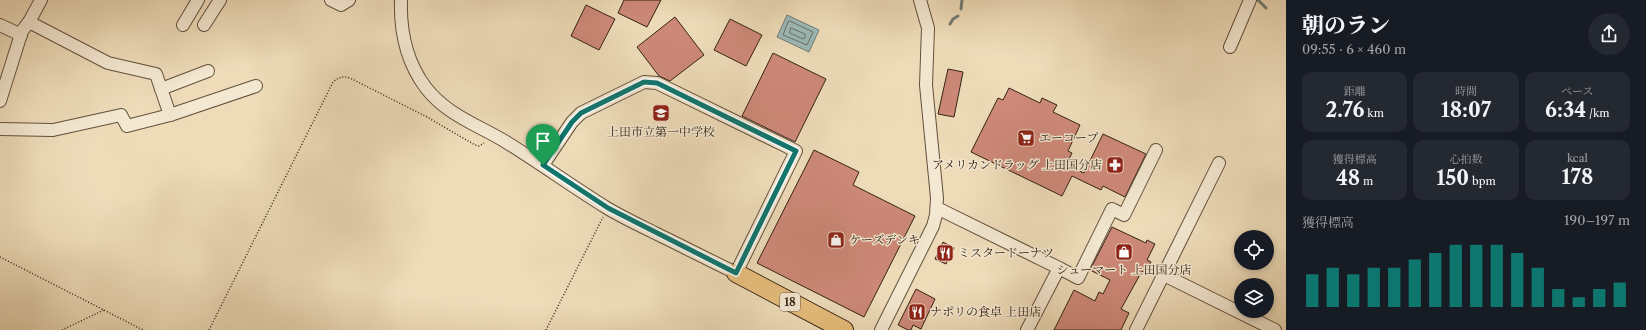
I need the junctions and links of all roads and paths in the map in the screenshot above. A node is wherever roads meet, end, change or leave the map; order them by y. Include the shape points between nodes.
1 (41, 0) edge
2 (198, 0) edge
3 (220, 0) edge
4 (331, 0) edge
5 (349, 0) edge
6 (401, 0) edge
7 (920, 0) edge
8 (1250, 0) edge
9 (29, 22) junction
10 (0, 25) edge
11 (183, 25) dead end
12 (204, 25) dead end
13 (20, 36) junction
14 (1230, 47) dead end
15 (208, 71) dead end
16 (3, 84) edge
17 (256, 86) dead end
18 (161, 88) junction
19 (0, 101) edge
20 (170, 114) junction
21 (0, 129) edge
22 (495, 135) junction
23 (1156, 150) dead end
24 (1219, 163) dead end
25 (543, 165) junction
26 (608, 208) junction
27 (937, 208) junction
28 (0, 257) edge
29 (1059, 268) junction
30 (736, 273) junction
31 (1164, 275) junction
32 (104, 310) junction
33 (62, 330) edge
34 (143, 330) edge
35 (209, 330) edge
36 (546, 330) edge
37 (829, 330) edge
38 (844, 330) edge
39 (880, 330) edge
40 (1027, 330) edge
41 (1136, 330) edge
42 (1275, 330) edge

1 - 9 street
2 - 11 street
3 - 12 street
4 - 5 street via 341,5
6 - 22 street via 402,34 408,53 426,88 456,116
7 - 27 street via 928,28 926,85
8 - 14 street
9 - 13 street
9 - 18 street via 108,63 156,74
10 - 13 street
13 - 16 street
15 - 18 street
16 - 19 street
17 - 20 street
18 - 20 street
20 - 21 street via 127,126 121,115 53,130
22 - 25 street
22 - 35 path via 479,146 475,145 427,117 350,78 337,78
23 - 29 street via 1124,215 1112,209 1078,278
24 - 31 street
25 - 26 street
25 - 30 street via 581,113 644,82 657,83 796,151
26 - 30 street
26 - 36 path
27 - 29 street
27 - 39 street via 933,226
28 - 32 path
29 - 40 street
30 - 37 highway, 18
30 - 38 highway, 18
31 - 41 street
31 - 42 street
32 - 33 path
32 - 34 path

